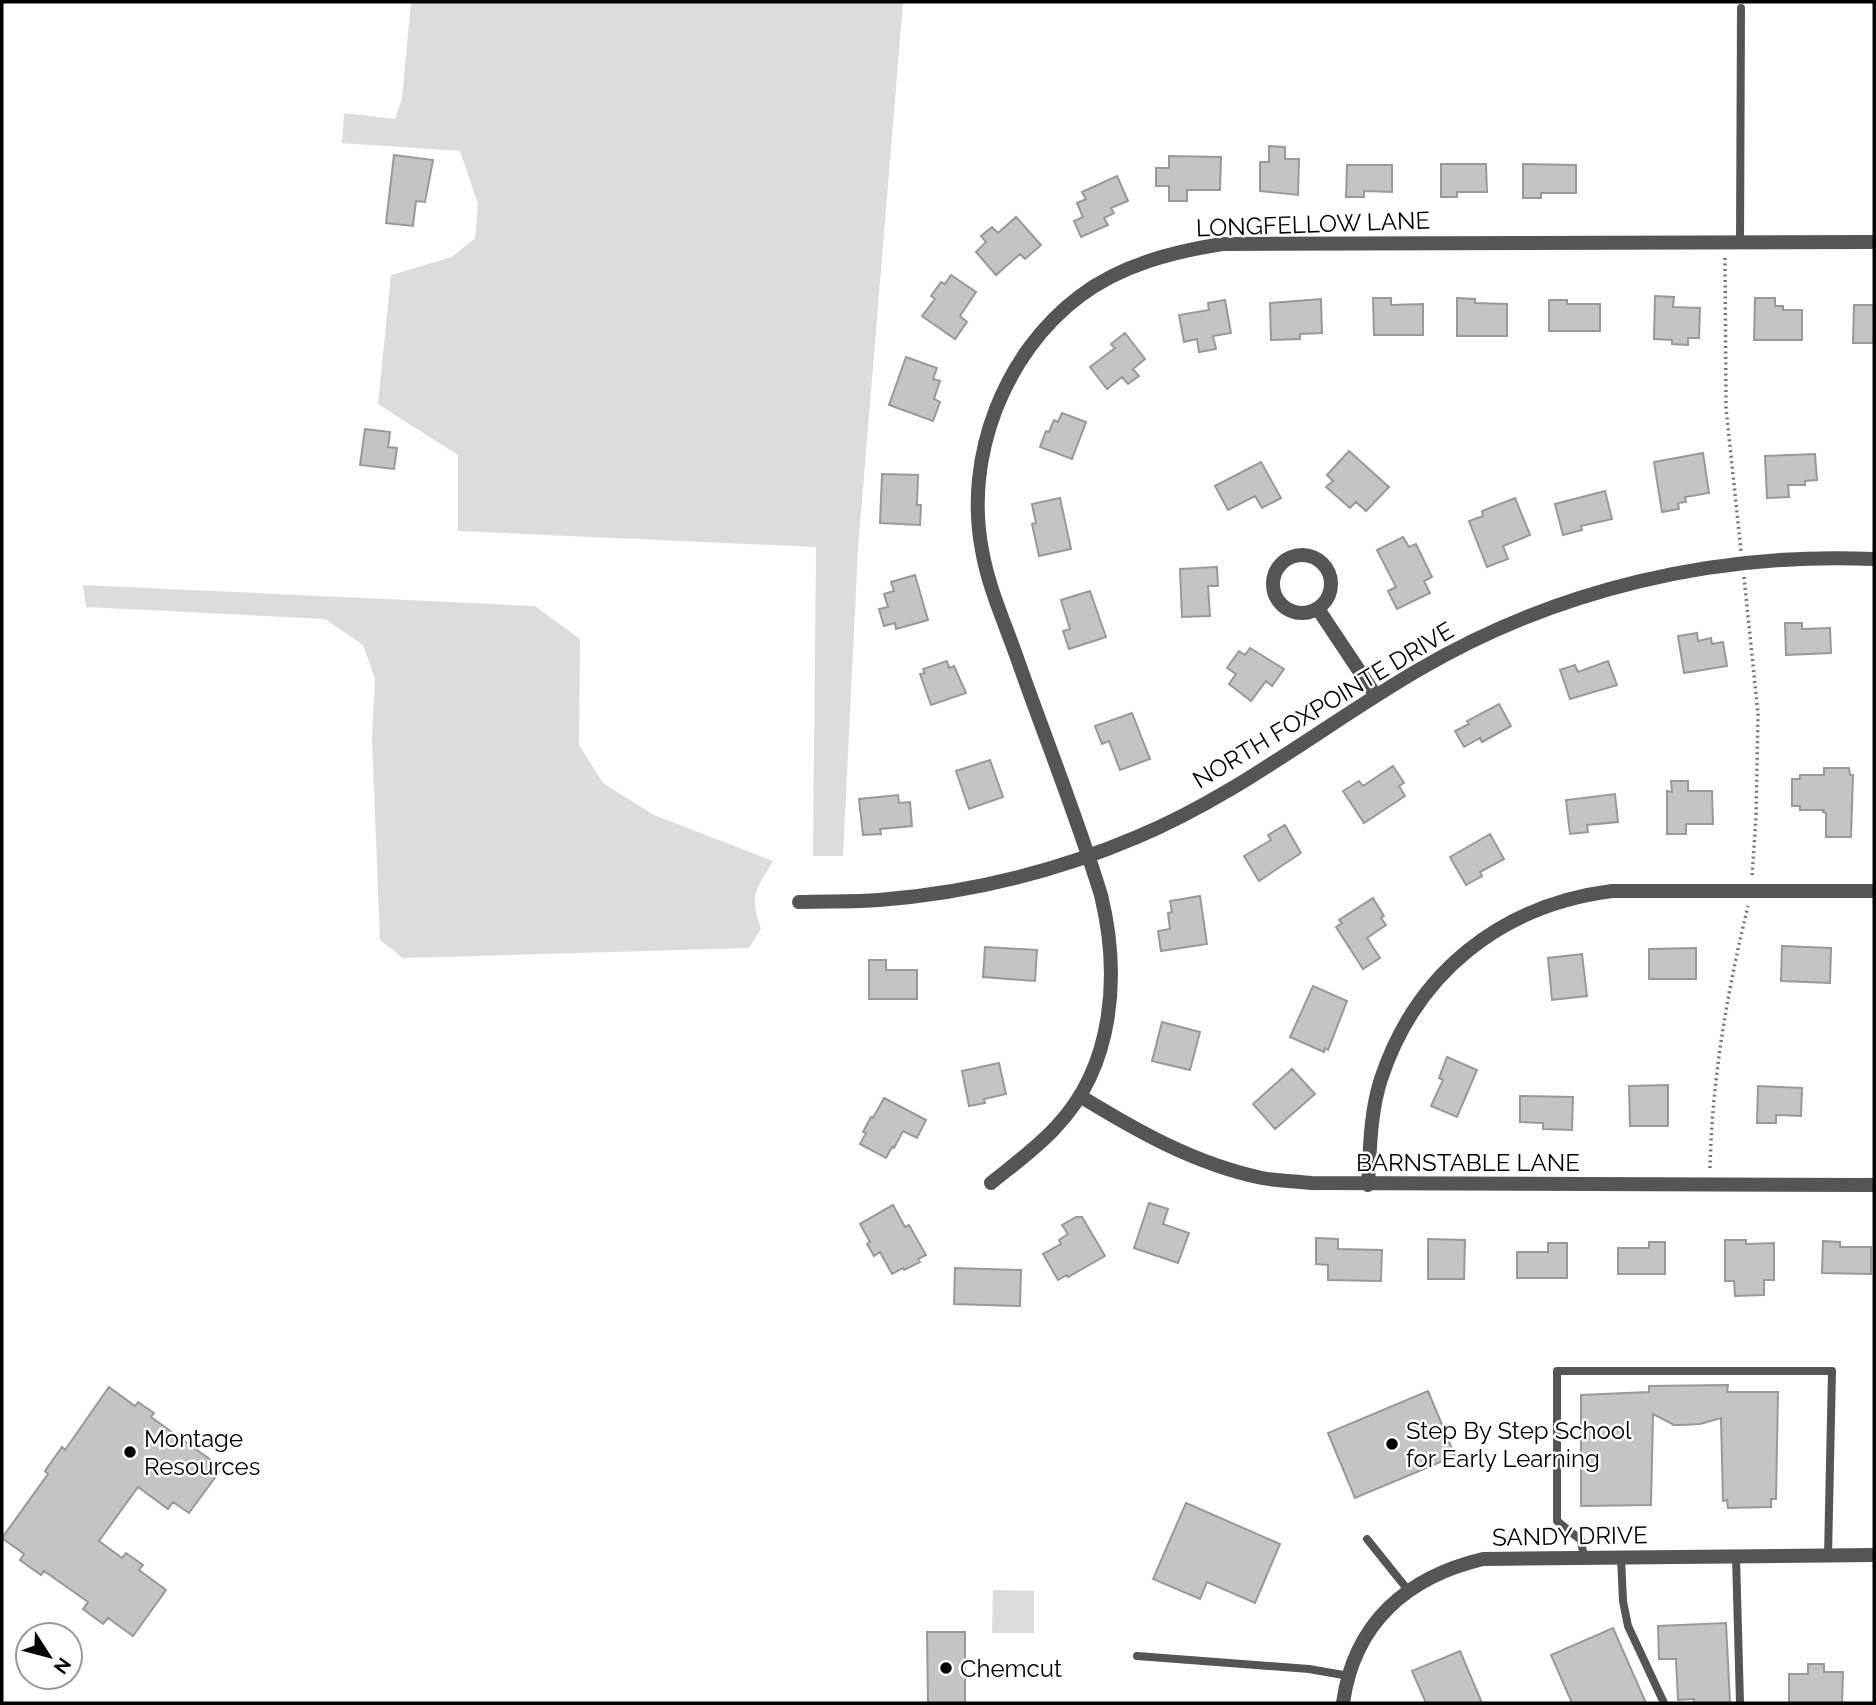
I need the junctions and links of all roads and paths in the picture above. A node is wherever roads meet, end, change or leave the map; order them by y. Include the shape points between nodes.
1 (1741, 8) dead end
2 (1733, 242) junction
3 (1874, 242) edge
4 (1741, 551) dead end
5 (1874, 559) edge
6 (1744, 575) dead end
7 (1318, 608) junction
8 (1376, 696) junction
9 (1088, 856) junction
10 (1752, 878) dead end
11 (1874, 891) edge
12 (1749, 901) dead end
13 (799, 902) dead end
14 (1080, 1096) junction
15 (991, 1183) dead end
16 (1368, 1185) junction
17 (1874, 1185) edge
18 (1709, 1186) junction
19 (1367, 1539) dead end
20 (1874, 1555) edge
21 (1828, 1556) junction
22 (1736, 1557) junction
23 (1584, 1558) junction
24 (1621, 1558) junction
25 (1408, 1590) junction
26 (1137, 1656) dead end
27 (1349, 1676) junction
28 (1343, 1703) edge
29 (1664, 1703) edge
30 (1740, 1703) edge

1 - 2 lane
2 - 3 street, LONGFELLOW LANE
2 - 4 path via 1726,408
2 - 9 street, LONGFELLOW LANE via 1222,244 1151,260 1113,276 1080,296 1046,327 999,400 985,441 979,475 980,529 997,600
5 - 8 street, NORTH FOXPOINTE DRIVE via 1711,566 1619,586 1545,610 1466,644
6 - 10 path via 1758,714
7 - 7 street via 1331,590 1327,568 1309,555 1287,559 1274,577 1278,599 1295,612
7 - 8 street
8 - 9 street, NORTH FOXPOINTE DRIVE via 1188,813
9 - 13 street, NORTH FOXPOINTE DRIVE via 947,892
9 - 14 street, LONGFELLOW LANE via 1110,929 1113,976 1098,1057
11 - 16 street via 1612,891 1551,904 1491,933 1437,979 1395,1042 1373,1116
12 - 18 path via 1716,1075
14 - 15 street, LONGFELLOW LANE via 1058,1126
14 - 16 street, BARNSTABLE LANE via 1158,1143 1212,1164 1263,1178
16 - 18 street, BARNSTABLE LANE
17 - 18 street, BARNSTABLE LANE
19 - 25 lane
20 - 21 street, SANDY DRIVE
21 - 22 street, SANDY DRIVE
21 - 23 lane via 1832,1371 1556,1371 1557,1521 1581,1540
22 - 24 street, SANDY DRIVE
22 - 30 lane
23 - 24 street, SANDY DRIVE
23 - 25 street, SANDY DRIVE via 1483,1559 1446,1569
24 - 29 lane via 1628,1626
25 - 27 street, SANDY DRIVE via 1376,1620
26 - 27 lane
27 - 28 street, SANDY DRIVE

